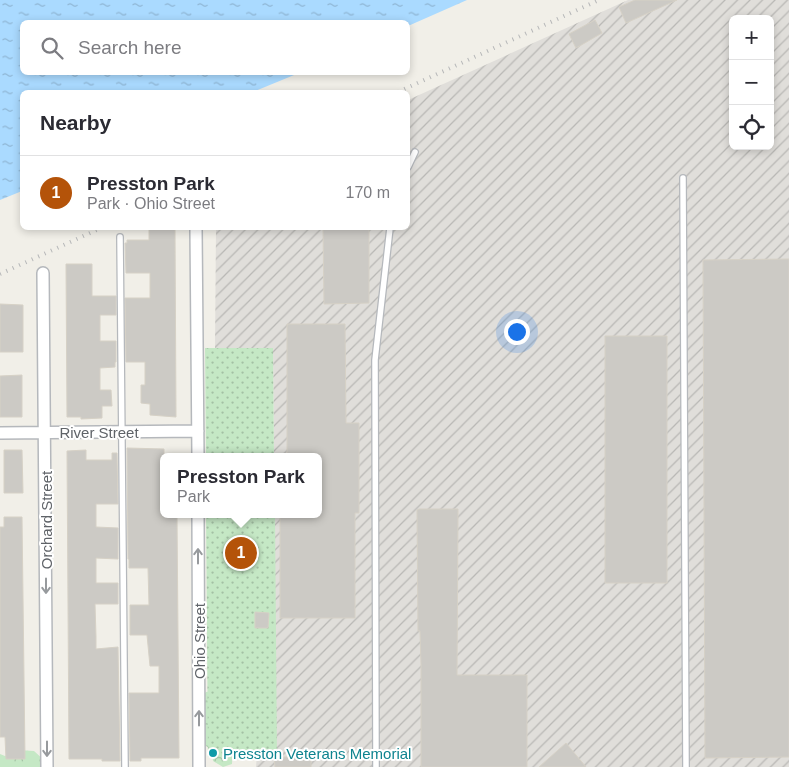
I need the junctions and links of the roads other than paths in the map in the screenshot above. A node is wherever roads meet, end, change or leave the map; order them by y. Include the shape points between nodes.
1 (415, 152) dead end
2 (410, 163) edge
3 (683, 178) dead end
4 (196, 230) edge
5 (390, 230) edge
6 (120, 237) dead end
7 (43, 273) dead end
8 (198, 431) junction
9 (45, 432) junction
10 (122, 432) junction
11 (0, 433) edge
12 (198, 453) edge
13 (198, 518) edge
14 (47, 767) edge
15 (125, 767) edge
16 (199, 767) edge
17 (376, 767) edge
18 (686, 767) edge

1 - 2 lane
3 - 18 lane
4 - 8 street
5 - 17 lane via 375,360
6 - 10 lane
7 - 9 street, Orchard Street
8 - 10 street, River Street
8 - 12 street
9 - 10 street, River Street
9 - 11 street, River Street
9 -> 14 street, Orchard Street
10 - 15 lane
16 -> 13 street, Ohio Street

